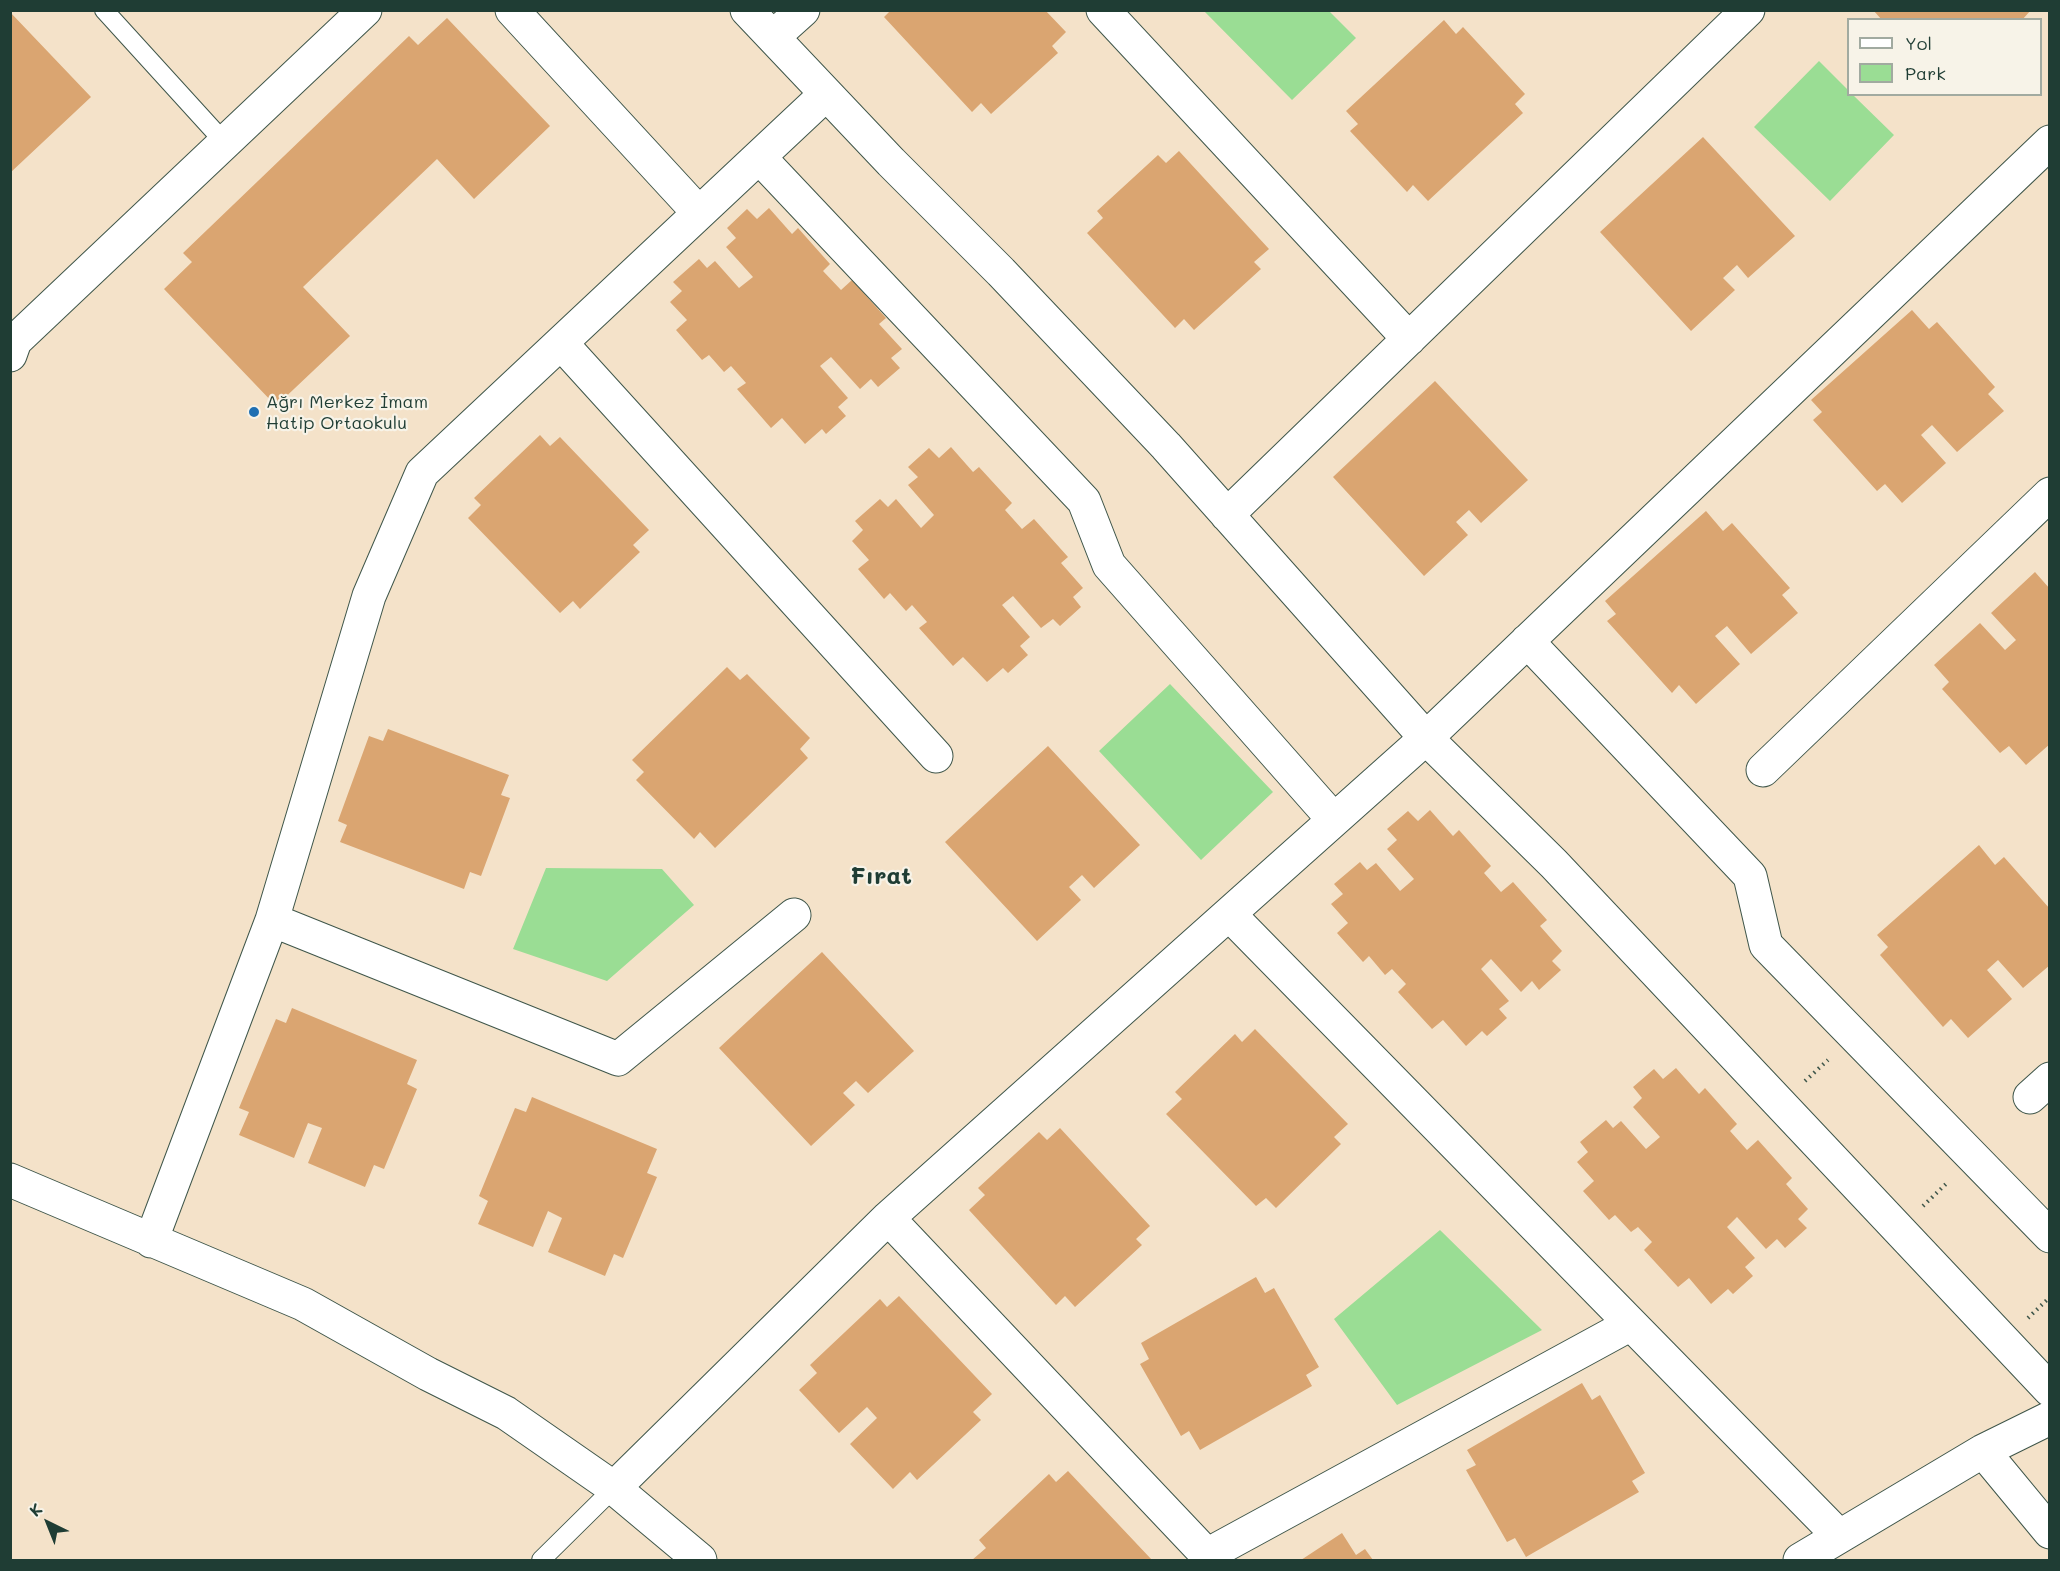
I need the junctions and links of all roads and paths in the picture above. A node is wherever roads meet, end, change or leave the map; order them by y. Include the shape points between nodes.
1 (104, 10) edge
2 (365, 10) edge
3 (512, 10) edge
4 (747, 10) edge
5 (803, 10) edge
6 (1103, 10) edge
7 (1748, 10) edge
8 (773, 37) junction
9 (826, 93) junction
10 (2049, 142) edge
11 (225, 143) junction
12 (759, 157) junction
13 (699, 213) junction
14 (1409, 339) junction
15 (561, 343) junction
16 (10, 354) edge
17 (2049, 494) edge
18 (1227, 515) junction
19 (1527, 641) junction
20 (1426, 738) junction
21 (936, 756) dead end
22 (1763, 770) dead end
23 (1334, 820) junction
24 (1228, 914) junction
25 (794, 915) dead end
26 (273, 920) junction
27 (1854, 1035) junction
28 (1780, 1104) junction
29 (1973, 1158) junction
30 (10, 1180) edge
31 (888, 1218) junction
32 (1899, 1230) junction
33 (2049, 1236) edge
34 (151, 1241) junction
35 (1631, 1324) junction
36 (2049, 1390) edge
37 (2049, 1418) edge
38 (1983, 1451) junction
39 (614, 1488) junction
40 (2049, 1532) edge
41 (1839, 1536) junction
42 (542, 1560) edge
43 (700, 1560) edge
44 (1800, 1560) edge

1 - 11 lane
2 - 11 street
3 - 13 street
4 - 8 street
5 - 8 street
6 - 14 street
7 - 14 street
8 - 9 street
9 - 12 street
9 - 18 street via 1001,272
10 - 19 street
11 - 16 street via 15,341
12 - 13 street
12 - 23 street via 1084,501 1108,566
13 - 15 street
14 - 18 street
15 - 21 street
15 - 26 street via 422,473 369,596
17 - 22 street
18 - 20 street
19 - 20 street
19 - 27 street via 1750,876 1766,945
20 - 23 street
20 - 28 street via 1554,864
23 - 24 street
24 - 31 street
24 - 35 street
25 - 26 street via 618,1059
26 - 34 street
27 - 28 path
27 - 29 street
28 - 32 street
29 - 32 path
29 - 33 street
30 - 34 street
31 - 35 street via 1207,1555
31 - 39 street
32 - 36 street
34 - 39 street via 303,1304 506,1413
35 - 41 street
37 - 38 street
38 - 40 street
38 - 41 street
39 - 42 lane
39 - 43 street
41 - 44 street

